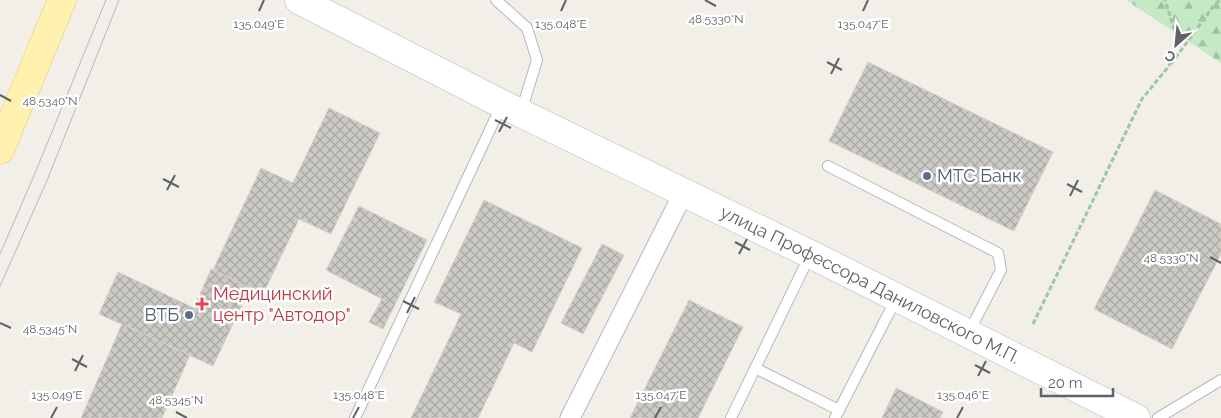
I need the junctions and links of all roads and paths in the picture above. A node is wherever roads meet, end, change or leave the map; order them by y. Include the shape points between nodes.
1 (62, 0) edge
2 (299, 0) edge
3 (496, 0) edge
4 (1166, 0) edge
5 (1221, 0) edge
6 (1169, 66) junction
7 (512, 108) junction
8 (0, 150) edge
9 (828, 166) dead end
10 (684, 192) junction
11 (810, 254) junction
12 (897, 298) junction
13 (1032, 324) dead end
14 (968, 333) junction
15 (755, 368) junction
16 (1221, 380) edge
17 (836, 414) edge
18 (354, 418) edge
19 (570, 418) edge
20 (730, 418) edge
21 (1136, 418) edge
22 (1158, 418) edge

1 - 8 main road
2 - 7 main road, улица Профессора Даниловского М.П.
3 - 7 lane via 527,28 537,60
4 - 6 path via 1178,38
5 - 6 path
6 - 13 path via 1142,99
7 - 10 main road, улица Профессора Даниловского М.П.
7 - 18 lane
9 - 14 lane via 998,253 1001,270
10 - 11 main road, улица Профессора Даниловского М.П.
10 - 19 street
11 - 12 main road, улица Профессора Даниловского М.П.
11 - 15 lane
12 - 14 main road, улица Профессора Даниловского М.П.
12 - 17 lane
14 - 21 main road, улица Профессора Даниловского М.П.
15 - 17 lane
15 - 20 lane
16 - 22 lane

